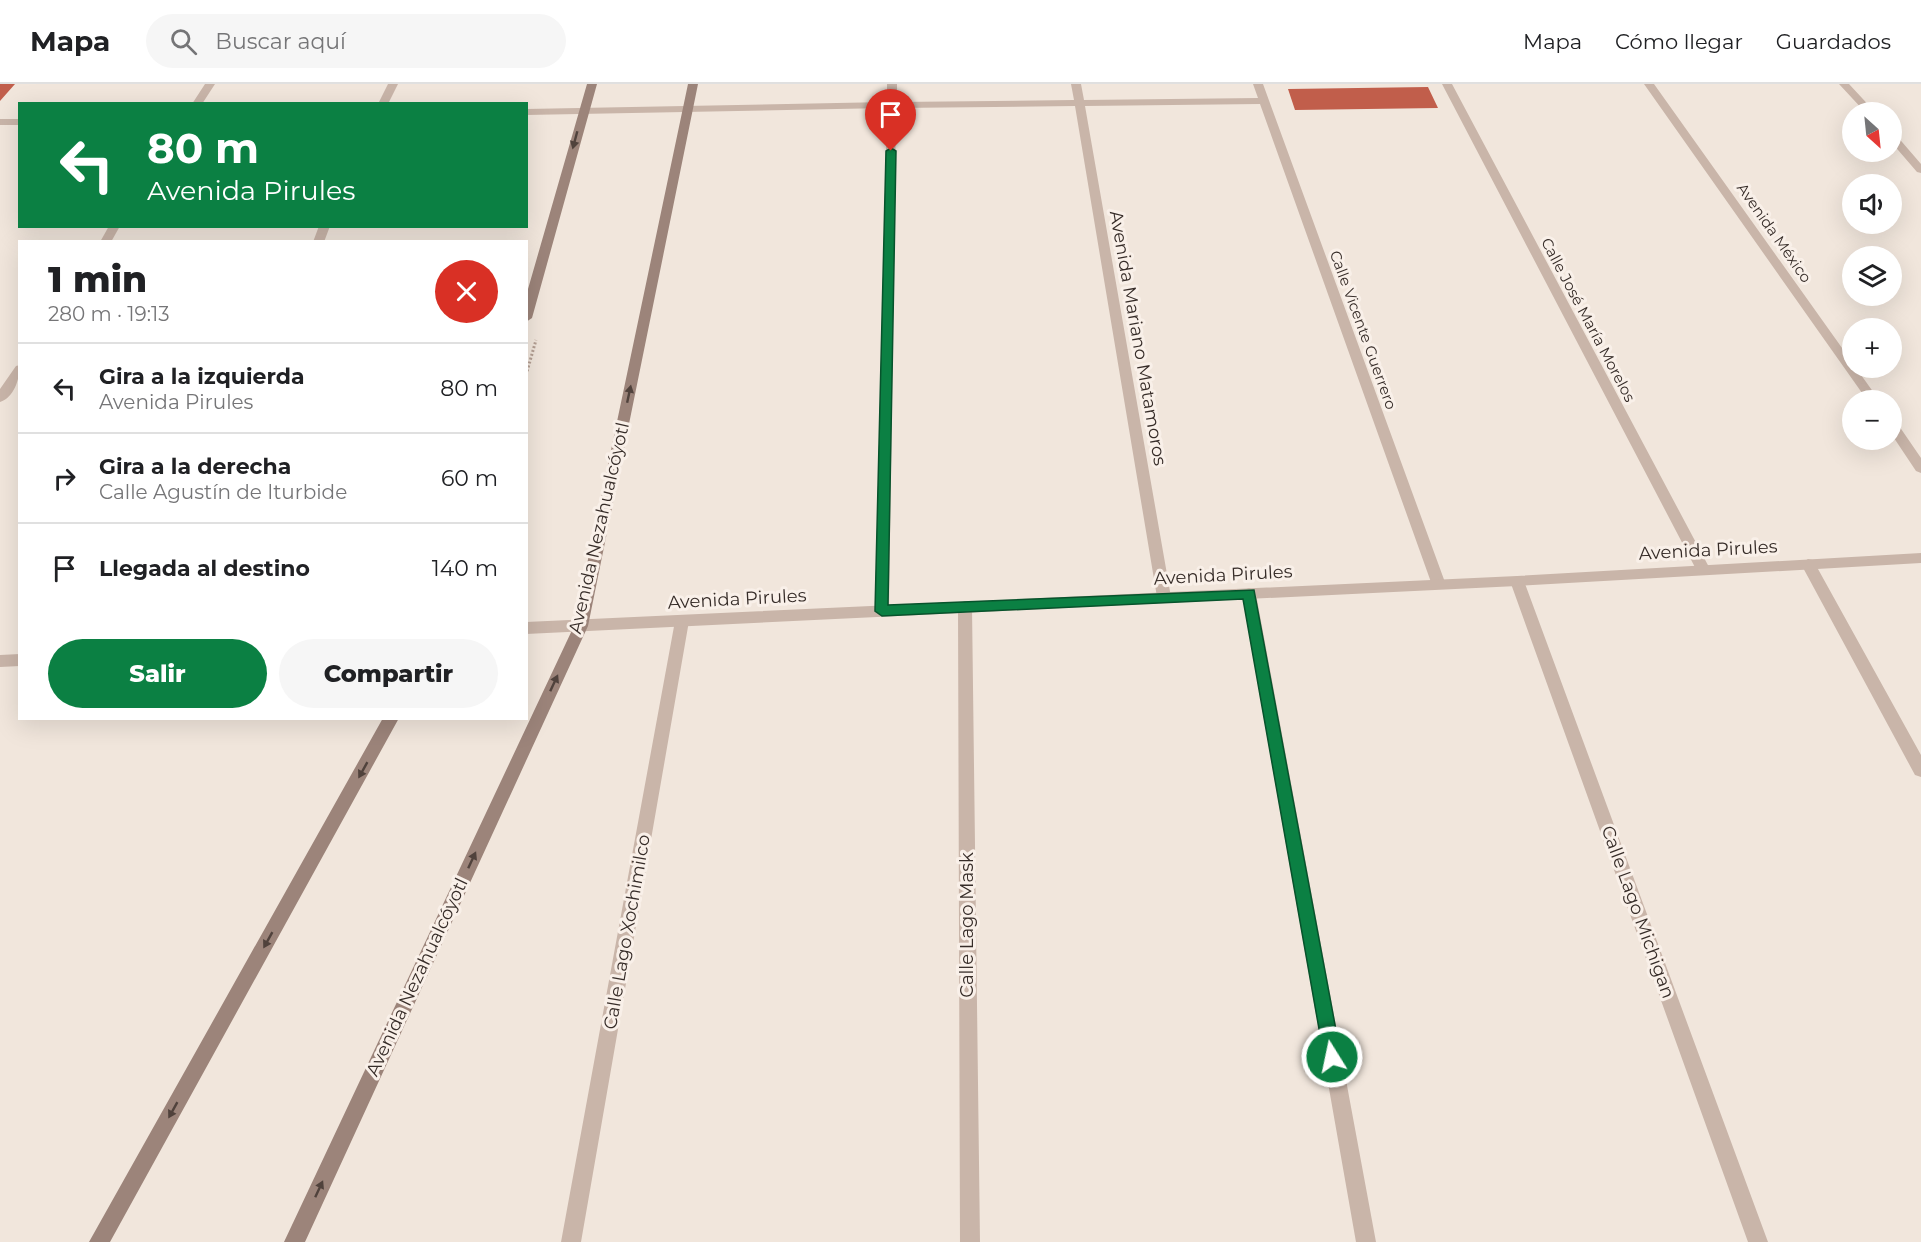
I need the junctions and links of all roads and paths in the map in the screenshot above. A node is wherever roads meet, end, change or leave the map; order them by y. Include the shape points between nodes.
1 (210, 84) edge
2 (393, 84) edge
3 (592, 84) edge
4 (693, 84) edge
5 (892, 84) edge
6 (1076, 84) edge
7 (1258, 84) edge
8 (1447, 84) edge
9 (1649, 84) edge
10 (1844, 84) edge
11 (1264, 101) junction
12 (198, 102) edge
13 (384, 102) edge
14 (1861, 102) edge
15 (1079, 103) junction
16 (892, 105) junction
17 (584, 110) junction
18 (688, 110) junction
19 (528, 112) edge
20 (0, 122) edge
21 (18, 122) edge
22 (1902, 148) edge
23 (1921, 170) edge
24 (528, 311) edge
25 (18, 372) edge
26 (1866, 390) edge
27 (0, 398) edge
28 (1902, 440) edge
29 (1921, 468) edge
30 (1921, 558) edge
31 (1808, 564) junction
32 (1703, 569) junction
33 (1517, 581) junction
34 (1439, 585) junction
35 (1249, 594) junction
36 (1164, 597) junction
37 (965, 607) junction
38 (882, 611) junction
39 (682, 621) junction
40 (581, 626) junction
41 (528, 628) edge
42 (18, 660) edge
43 (0, 661) edge
44 (391, 720) edge
45 (1921, 770) edge
46 (99, 1242) edge
47 (294, 1242) edge
48 (571, 1242) edge
49 (970, 1242) edge
50 (1366, 1242) edge
51 (1758, 1242) edge

1 - 12 street
2 - 13 street
3 - 17 main road
4 - 18 main road, Avenida Nezahualcóyotl
5 - 16 street
6 - 15 street, Avenida Mariano Matamoros
7 - 11 street, Calle Vicente Guerrero
8 - 32 street, Calle José María Morelos
9 - 26 street, Avenida México
10 - 14 street
11 - 15 street
11 - 34 street, Calle Vicente Guerrero
15 - 16 street
15 - 36 street, Avenida Mariano Matamoros
16 - 18 street
16 - 38 street
17 - 18 street
17 - 19 street
17 -> 24 main road
40 -> 18 main road, Avenida Nezahualcóyotl
20 - 21 street
22 - 23 street
25 - 27 street
28 - 29 street
30 - 31 street, Avenida Pirules
31 - 32 street, Avenida Pirules
31 - 45 street
32 - 33 street, Avenida Pirules
33 - 34 street, Avenida Pirules
33 - 51 street, Calle Lago Michigan
34 - 35 street, Avenida Pirules
35 - 36 street, Avenida Pirules
35 - 50 street
36 - 37 street, Avenida Pirules
37 - 38 street, Avenida Pirules
37 - 49 street, Calle Lago Mask
38 - 39 street, Avenida Pirules
39 - 40 street, Avenida Pirules
39 - 48 street, Calle Lago Xochimilco
40 - 41 street, Avenida Pirules
47 -> 40 main road, Avenida Nezahualcóyotl
42 - 43 street
44 -> 46 main road

